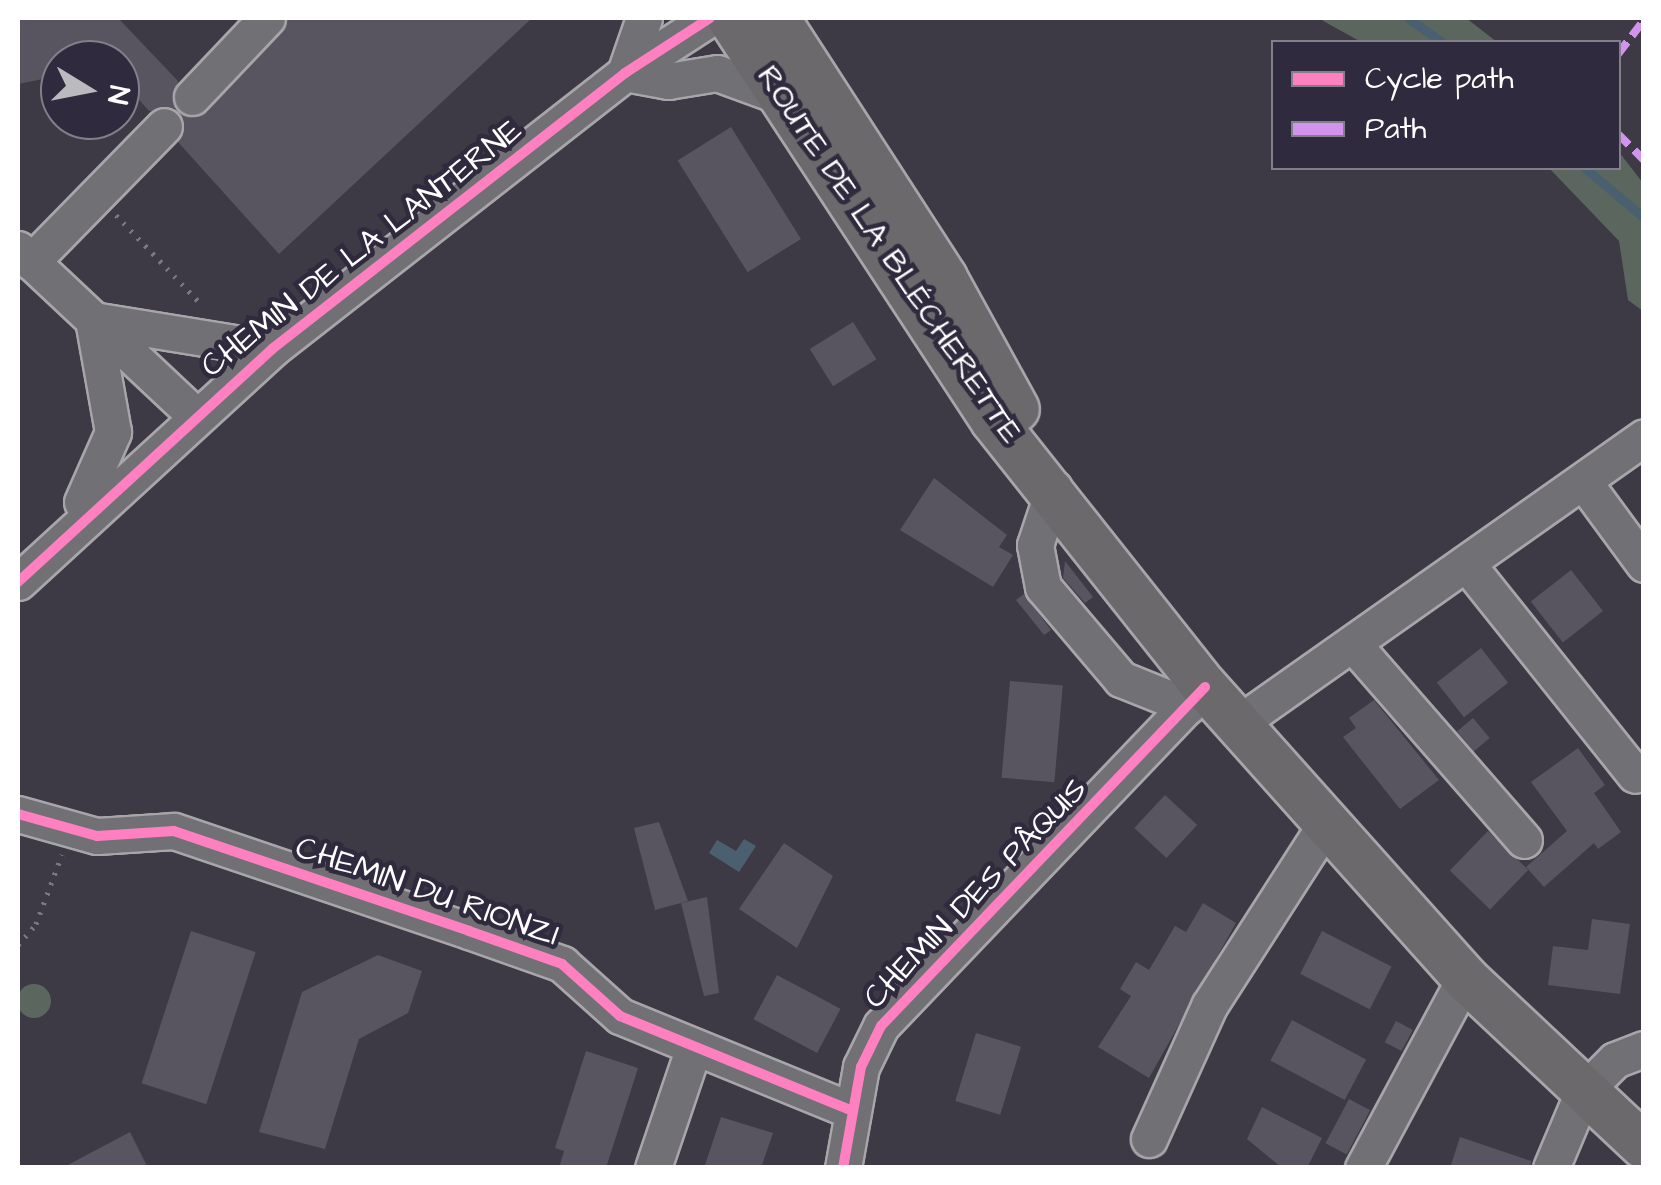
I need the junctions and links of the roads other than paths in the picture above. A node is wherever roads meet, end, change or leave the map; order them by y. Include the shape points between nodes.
1 (267, 18) edge
2 (644, 18) edge
3 (710, 18) edge
4 (730, 18) edge
5 (776, 18) edge
6 (625, 73) junction
7 (780, 96) junction
8 (192, 97) dead end
9 (164, 126) dead end
10 (24, 255) edge
11 (93, 320) junction
12 (272, 349) junction
13 (194, 414) junction
14 (1644, 437) edge
15 (1583, 481) junction
16 (1054, 488) junction
17 (49, 550) junction
18 (1466, 564) junction
19 (1644, 564) edge
20 (18, 582) edge
21 (1353, 644) junction
22 (1196, 697) junction
23 (1236, 724) junction
24 (1635, 775) dead end
25 (18, 814) edge
26 (1324, 827) junction
27 (1524, 840) dead end
28 (1464, 978) junction
29 (694, 1047) junction
30 (1644, 1049) edge
31 (1583, 1092) junction
32 (850, 1110) junction
33 (1150, 1139) dead end
34 (1644, 1146) edge
35 (654, 1168) edge
36 (843, 1168) edge
37 (1362, 1168) edge
38 (1551, 1168) edge

1 - 8 street
2 - 6 street
3 - 6 street, CHEMIN DE LA LANTERNE
4 - 7 main road, ROUTE DE LA BLÉCHERETTE
5 - 16 main road, ROUTE DE LA BLÉCHERETTE via 944,278
6 - 7 street via 668,81 717,73
6 - 12 street, CHEMIN DE LA LANTERNE
7 - 16 main road, ROUTE DE LA BLÉCHERETTE via 993,420
9 - 10 street
10 - 11 street
11 - 12 street
11 - 13 street
11 - 17 street via 111,402 108,461
12 - 13 street, CHEMIN DE LA LANTERNE
13 - 17 street, CHEMIN DE LA LANTERNE
14 - 15 street
15 - 18 street
15 - 19 street
16 - 22 main road, ROUTE DE LA BLÉCHERETTE
16 - 22 street via 1036,545 1044,587 1122,679
17 - 20 street, CHEMIN DE LA LANTERNE
18 - 21 street
18 - 24 street
21 - 23 street
21 - 27 street
22 - 23 main road, ROUTE DE LA BLÉCHERETTE
22 - 32 street, CHEMIN DES PÂQUIS via 914,987 872,1042
23 - 26 main road, ROUTE DE LA BLÉCHERETTE
25 - 29 street, CHEMIN DU RIONZI via 97,836 174,832 469,931 562,964 620,1016
26 - 28 main road, ROUTE DE LA BLÉCHERETTE
26 - 33 street via 1209,1006
28 - 31 main road, ROUTE DE LA BLÉCHERETTE
28 - 37 street
29 - 32 street, CHEMIN DU RIONZI
29 - 35 street
30 - 31 street via 1615,1060
31 - 34 main road, ROUTE DE LA BLÉCHERETTE
31 - 38 street
32 - 36 street, CHEMIN DES PÂQUIS

